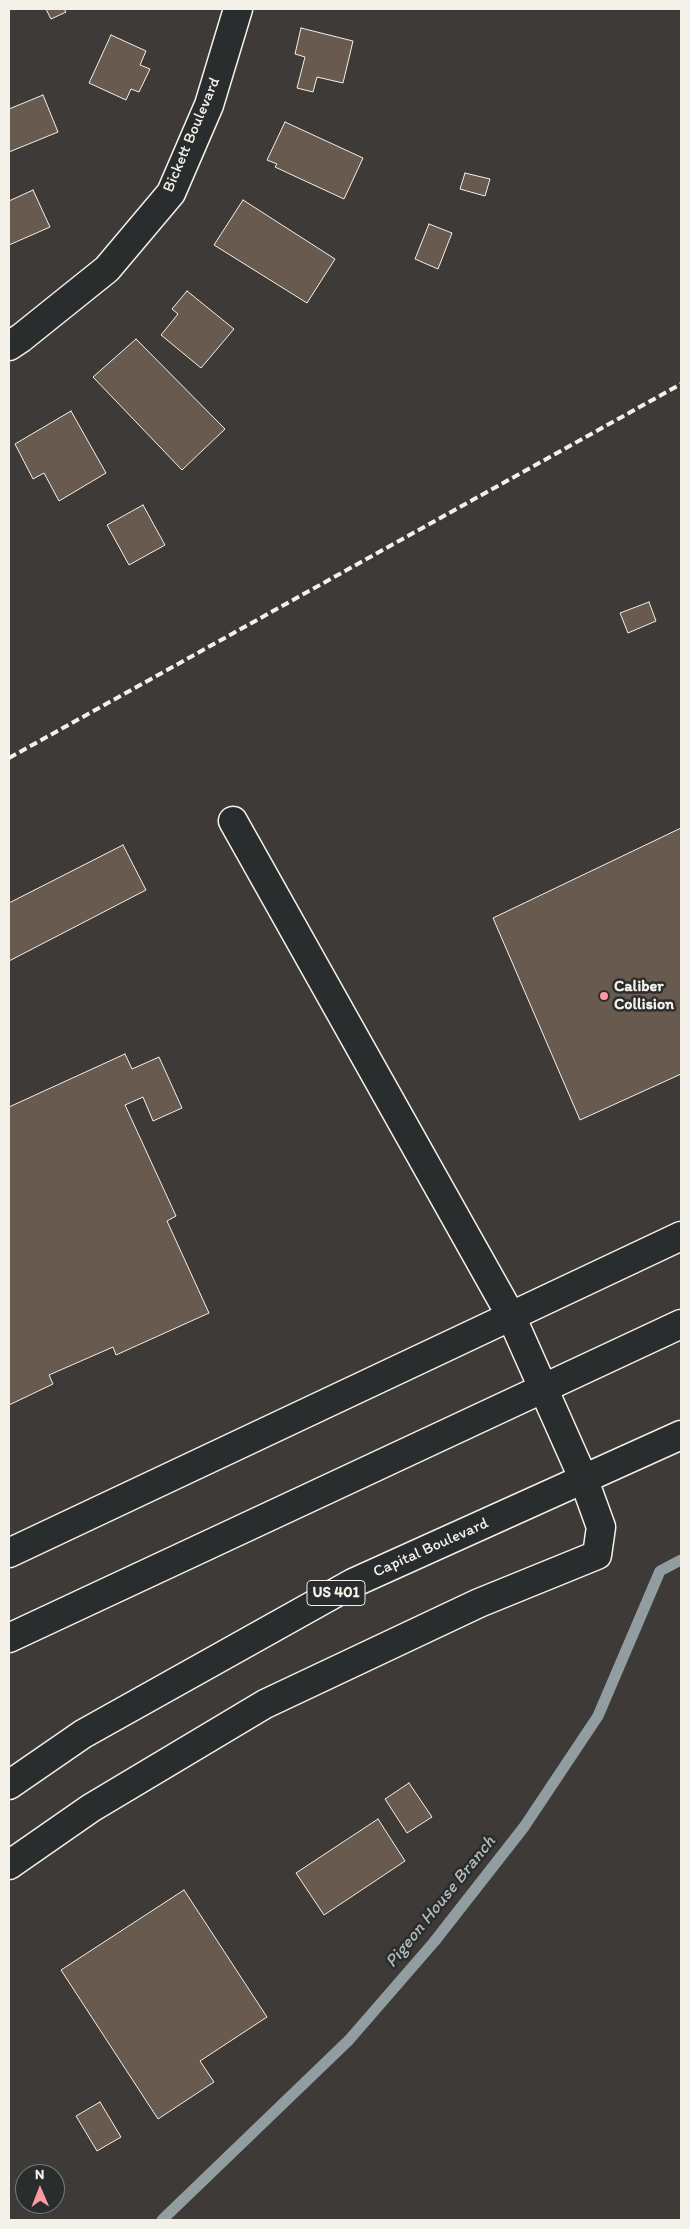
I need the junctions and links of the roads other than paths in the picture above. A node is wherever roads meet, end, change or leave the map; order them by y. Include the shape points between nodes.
1 (238, 9) edge
2 (9, 346) edge
3 (233, 821) dead end
4 (681, 1236) edge
5 (511, 1316) junction
6 (681, 1324) edge
7 (544, 1388) junction
8 (681, 1435) edge
9 (584, 1480) junction
10 (9, 1553) edge
11 (9, 1638) edge
12 (9, 1785) edge
13 (9, 1865) edge

1 - 2 main road, Bickett Boulevard via 209,105 170,193 107,269
3 - 5 main road
4 - 5 main road
5 - 7 main road
5 - 10 main road
6 - 7 main road
7 - 9 main road
7 - 11 main road
8 - 9 main road, Capital Boulevard / US 401
9 - 12 main road, Capital Boulevard / US 401 via 354,1583 83,1734
9 - 13 main road via 601,1527 597,1555 479,1603 265,1704 91,1808

